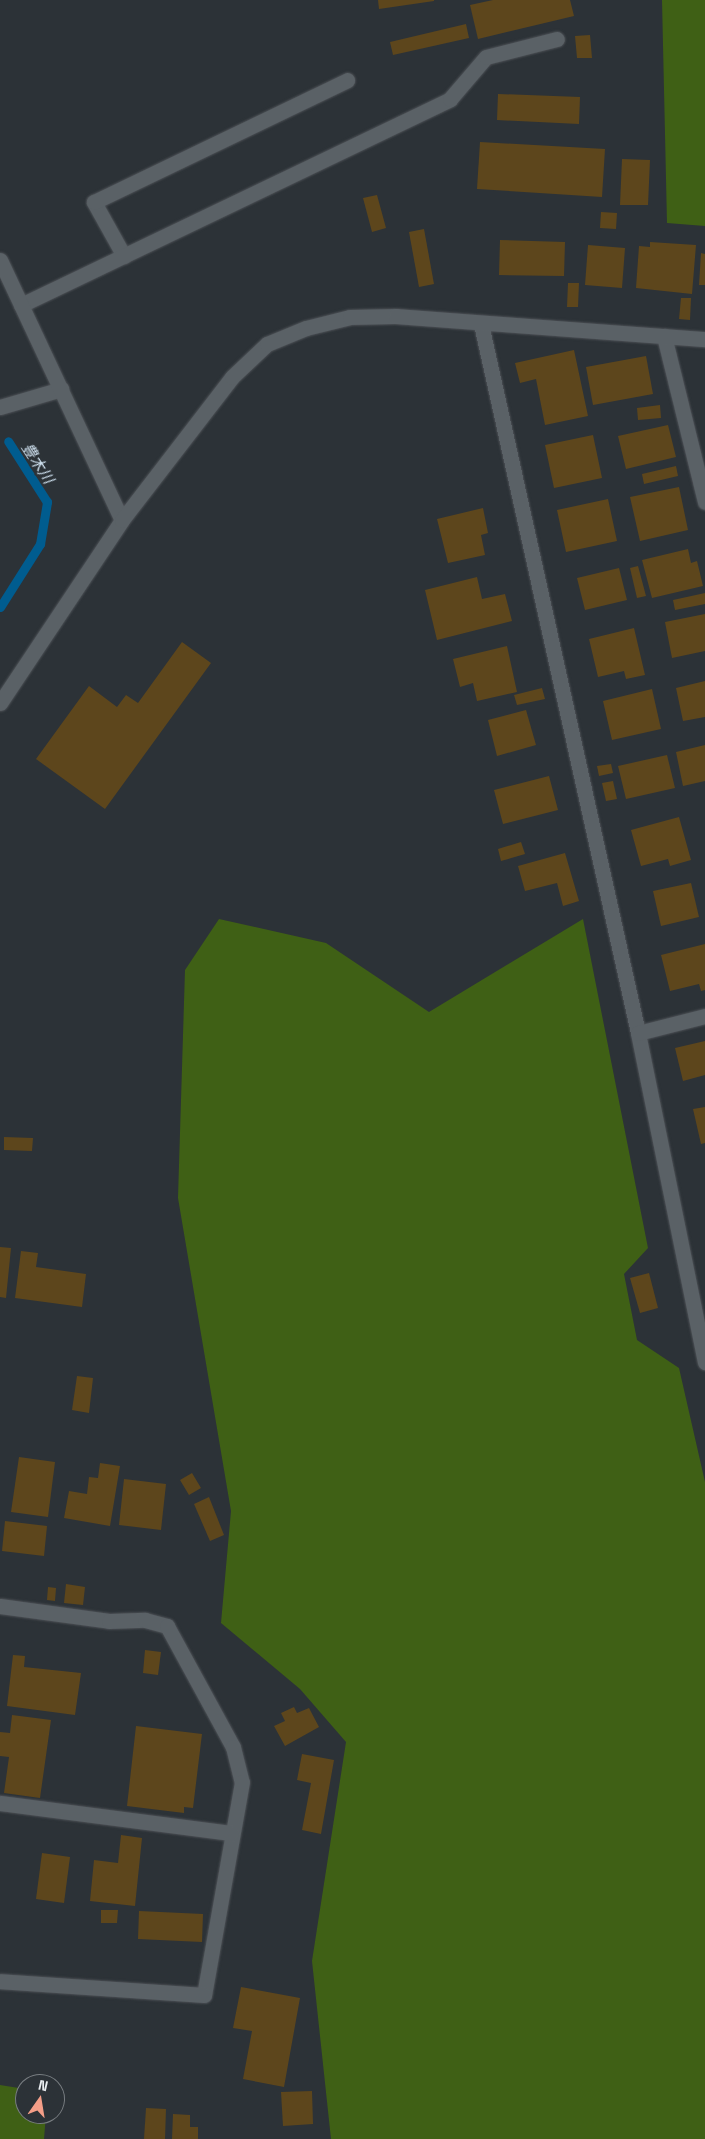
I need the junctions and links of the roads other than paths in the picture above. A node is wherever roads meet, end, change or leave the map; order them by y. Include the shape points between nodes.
1 (557, 39) dead end
2 (347, 80) dead end
3 (124, 256) junction
4 (0, 260) edge
5 (21, 305) junction
6 (481, 324) junction
7 (664, 336) junction
8 (705, 338) edge
9 (61, 389) junction
10 (0, 407) edge
11 (705, 502) edge
12 (122, 520) junction
13 (0, 703) edge
14 (705, 1016) edge
15 (638, 1033) junction
16 (705, 1362) edge
17 (0, 1606) edge
18 (0, 1803) edge
19 (230, 1833) junction
20 (0, 1981) edge

1 - 3 street via 486,57 450,99
2 - 3 street via 94,202
3 - 5 street
4 - 5 street
5 - 9 street
6 - 7 street
6 - 12 street via 396,316 350,317 306,328 268,344 232,377
6 - 15 street
7 - 8 street
7 - 11 street
9 - 10 street
9 - 12 street
12 - 13 street
14 - 15 street
15 - 16 street
17 - 19 street via 109,1621 145,1620 167,1626 233,1747 242,1782
18 - 19 street
19 - 20 street via 204,1995

